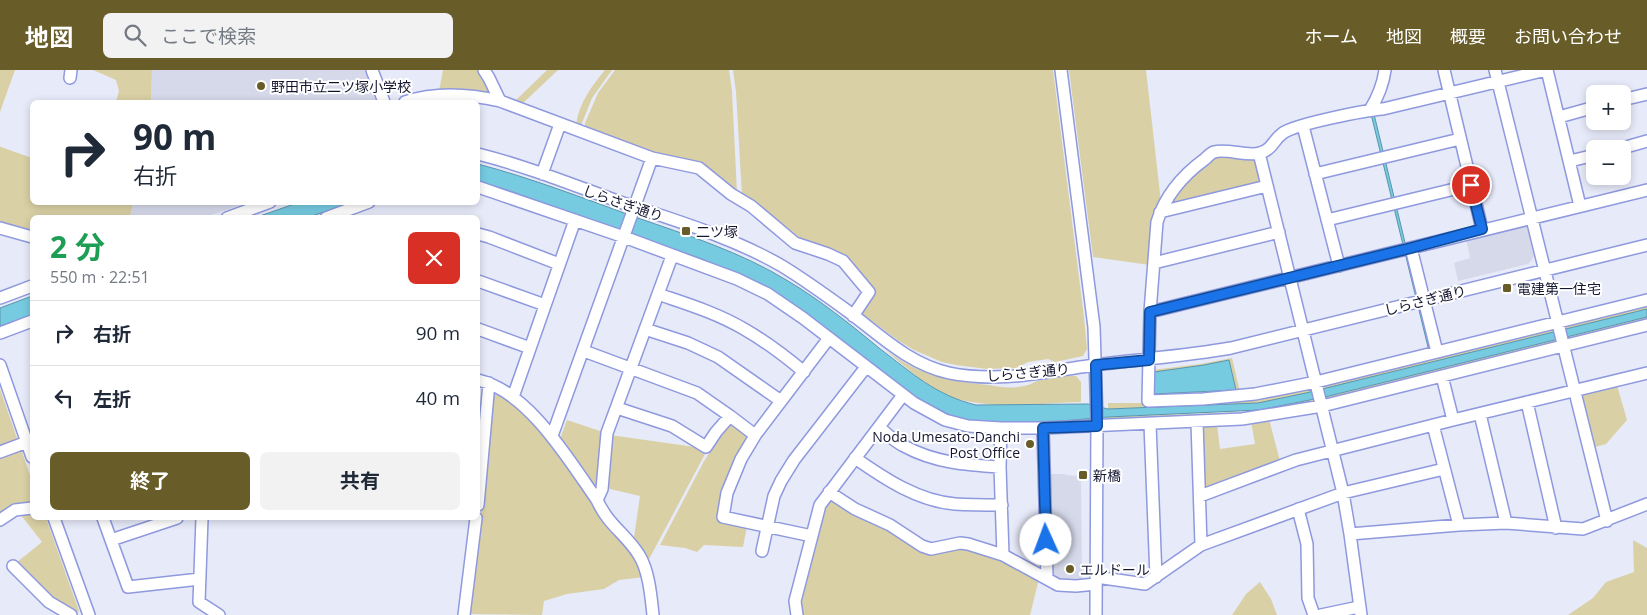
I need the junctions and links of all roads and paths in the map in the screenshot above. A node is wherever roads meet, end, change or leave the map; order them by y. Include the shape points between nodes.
1 (372, 70) edge
2 (484, 70) edge
3 (1061, 70) edge
4 (1385, 70) edge
5 (1444, 70) edge
6 (1495, 70) edge
7 (1547, 70) edge
8 (1498, 82) junction
9 (1449, 94) junction
10 (1647, 94) edge
11 (1631, 98) edge
12 (383, 100) edge
13 (414, 100) edge
14 (500, 101) junction
15 (1370, 110) junction
16 (1586, 110) edge
17 (1559, 117) junction
18 (560, 124) junction
19 (1303, 126) junction
20 (1460, 139) junction
21 (1647, 142) edge
22 (1631, 146) edge
23 (1259, 153) junction
24 (480, 155) edge
25 (1586, 157) edge
26 (652, 158) junction
27 (1570, 161) junction
28 (542, 174) junction
29 (1315, 174) junction
30 (1471, 185) junction
31 (1268, 186) junction
32 (480, 188) edge
33 (1647, 190) edge
34 (262, 205) edge
35 (363, 205) edge
36 (1580, 206) junction
37 (634, 210) junction
38 (1160, 212) junction
39 (235, 215) edge
40 (344, 215) edge
41 (1531, 218) junction
42 (576, 220) junction
43 (1327, 220) junction
44 (0, 228) edge
45 (1482, 229) junction
46 (1279, 232) junction
47 (480, 235) edge
48 (625, 235) junction
49 (30, 236) edge
50 (1647, 245) edge
51 (1411, 248) junction
52 (672, 256) junction
53 (559, 264) junction
54 (1154, 264) junction
55 (1339, 266) junction
56 (1544, 270) junction
57 (1290, 278) junction
58 (480, 282) edge
59 (30, 287) edge
60 (658, 294) junction
61 (0, 298) edge
62 (1424, 300) junction
63 (1647, 300) edge
64 (545, 305) junction
65 (1150, 312) junction
66 (853, 316) junction
67 (30, 322) edge
68 (1557, 322) junction
69 (1647, 326) edge
70 (645, 329) junction
71 (480, 330) edge
72 (1303, 330) junction
73 (0, 333) edge
74 (829, 338) junction
75 (1563, 346) junction
76 (530, 348) junction
77 (584, 351) junction
78 (1437, 352) junction
79 (1149, 360) junction
80 (0, 365) edge
81 (1096, 365) junction
82 (866, 366) junction
83 (632, 369) junction
84 (804, 372) junction
85 (1647, 373) edge
86 (1442, 376) junction
87 (483, 382) edge
88 (1316, 382) junction
89 (1574, 391) junction
90 (903, 395) junction
91 (513, 397) junction
92 (781, 401) junction
93 (1527, 402) junction
94 (1322, 406) junction
95 (618, 408) junction
96 (1480, 414) junction
97 (730, 416) junction
98 (1453, 420) junction
99 (1197, 422) junction
100 (1097, 424) junction
101 (1150, 424) junction
102 (1433, 425) junction
103 (879, 427) junction
104 (1001, 428) junction
105 (1043, 428) junction
106 (755, 435) junction
107 (552, 436) junction
108 (27, 442) junction
109 (30, 451) edge
110 (1333, 451) junction
111 (0, 452) edge
112 (480, 456) edge
113 (855, 458) junction
114 (1000, 467) junction
115 (1444, 469) junction
116 (829, 492) junction
117 (1342, 493) junction
118 (1200, 496) junction
119 (597, 500) junction
120 (1647, 504) edge
121 (1002, 505) junction
122 (30, 508) edge
123 (1298, 509) junction
124 (0, 520) edge
125 (55, 520) edge
126 (104, 520) edge
127 (170, 520) edge
128 (202, 520) edge
129 (476, 520) edge
130 (1606, 520) junction
131 (1506, 523) junction
132 (1459, 525) junction
133 (768, 526) junction
134 (1556, 528) junction
135 (1350, 534) junction
136 (812, 536) junction
137 (111, 540) junction
138 (1201, 545) junction
139 (762, 551) dead end
140 (1003, 554) junction
141 (13, 566) dead end
142 (1156, 577) junction
143 (1047, 578) junction
144 (200, 579) junction
145 (1096, 580) junction
146 (1360, 611) edge
147 (71, 615) edge
148 (89, 615) edge
149 (219, 615) edge
150 (464, 615) edge
151 (653, 615) edge
152 (797, 615) edge
153 (1096, 615) edge
154 (1314, 615) edge
155 (1321, 615) edge

1 - 12 street
2 - 14 street
3 - 81 street
4 - 15 street via 1383,84
5 - 9 street
6 - 8 street
7 - 8 street
7 - 17 street
8 - 9 street
8 - 41 street
9 - 15 street via 1383,110
9 - 20 street
10 - 11 street
13 - 14 street via 454,95
14 - 18 street
15 - 19 street
16 - 17 street
17 - 27 street
18 - 26 street
18 - 28 street
19 - 23 street via 1282,133 1271,148
19 - 29 street
20 - 29 street
20 - 30 street
21 - 22 street
23 - 31 street
23 - 38 street via 1214,152 1189,170
24 - 28 street, しらさぎ通り
25 - 27 street
26 - 37 street
26 - 66 street via 699,168 795,243 843,261 869,292
27 - 36 street
28 - 37 street, しらさぎ通り
29 - 43 street
30 - 43 street
30 - 45 street
31 - 38 street
31 - 46 street
32 - 42 street
33 - 36 street
34 - 39 street
35 - 40 street
36 - 41 street
37 - 48 street
37 - 66 street, しらさぎ通り via 756,252 805,281
38 - 54 street
41 - 45 street
41 - 56 street
42 - 48 street
42 - 53 street
43 - 55 street
44 - 49 street
45 - 51 street
46 - 54 street
46 - 57 street
47 - 53 street
48 - 52 street
48 - 77 street
50 - 56 street, しらさぎ通り
51 - 55 street
51 - 62 street
52 - 60 street
52 - 74 street via 713,268 768,294
53 - 64 street
54 - 65 street
55 - 57 street
56 - 62 street, しらさぎ通り
56 - 68 street
57 - 65 street
57 - 72 street
58 - 64 street
59 - 61 street
60 - 70 street
60 - 84 street via 744,328
62 - 72 street, しらさぎ通り
62 - 78 street
63 - 68 street
64 - 76 street
65 - 79 street
66 - 81 street, しらさぎ通り via 900,352 922,364 948,372 1002,376
67 - 73 street
68 - 75 street
68 - 78 street
69 - 75 street
70 - 83 street
70 - 92 street via 718,357
71 - 76 street
72 - 79 street, しらさぎ通り via 1201,354
72 - 88 street
74 - 82 street
74 - 84 street
75 - 86 street
75 - 89 street
76 - 91 street
77 - 83 street
77 - 107 street
78 - 88 street
79 - 81 street, しらさぎ通り
79 - 88 street via 1148,401 1255,394
80 - 108 street
81 - 100 street
82 - 90 street
82 - 133 street via 781,481 774,496
83 - 95 street
83 - 97 street via 697,394
84 - 92 street
85 - 89 street
86 - 94 street
86 - 98 street
87 - 91 street
87 - 112 street
88 - 94 street
89 - 93 street
89 - 130 street
90 - 103 street
90 - 104 street via 945,420 968,426
91 - 107 street
92 - 106 street
93 - 96 street
93 - 134 street
94 - 99 street via 1242,420
94 - 110 street
95 - 97 street via 672,426 706,447
95 - 119 street via 607,433 602,489
96 - 98 street
96 - 131 street
97 - 106 street
98 - 102 street
99 - 101 street
99 - 118 street
100 - 101 street
100 - 105 street
100 - 145 street
101 - 142 street
102 - 110 street
102 - 115 street
103 - 113 street
103 - 114 street via 902,446 926,457 961,465
104 - 105 street
104 - 114 street
105 - 143 street
106 - 133 street via 734,474 723,517
107 - 119 street
108 - 109 street
108 - 111 street
110 - 117 street
110 - 118 street via 1296,460
113 - 116 street
113 - 121 street via 901,487 934,500 954,504
114 - 121 street
115 - 117 street
115 - 132 street
116 - 136 street via 818,512
116 - 140 street via 922,546 932,549 960,543
117 - 123 street
117 - 135 street
118 - 138 street
119 - 151 street via 602,512 644,564
120 - 130 street
121 - 140 street
122 - 124 street via 15,510
123 - 138 street
123 - 154 street via 1307,544 1308,598
125 - 148 street
126 - 137 street
127 - 137 street
128 - 144 street
129 - 150 street
130 - 134 street via 1583,528
131 - 132 street
131 - 134 street
132 - 135 street
133 - 136 street
133 - 139 street
135 - 146 street
136 - 152 street via 795,601
137 - 144 street via 128,587
138 - 142 street
140 - 143 street
141 - 147 street via 49,602
142 - 145 street via 1145,584
143 - 145 street via 1058,585 1076,586
144 - 149 street via 199,602
145 - 153 street
146 - 155 street

